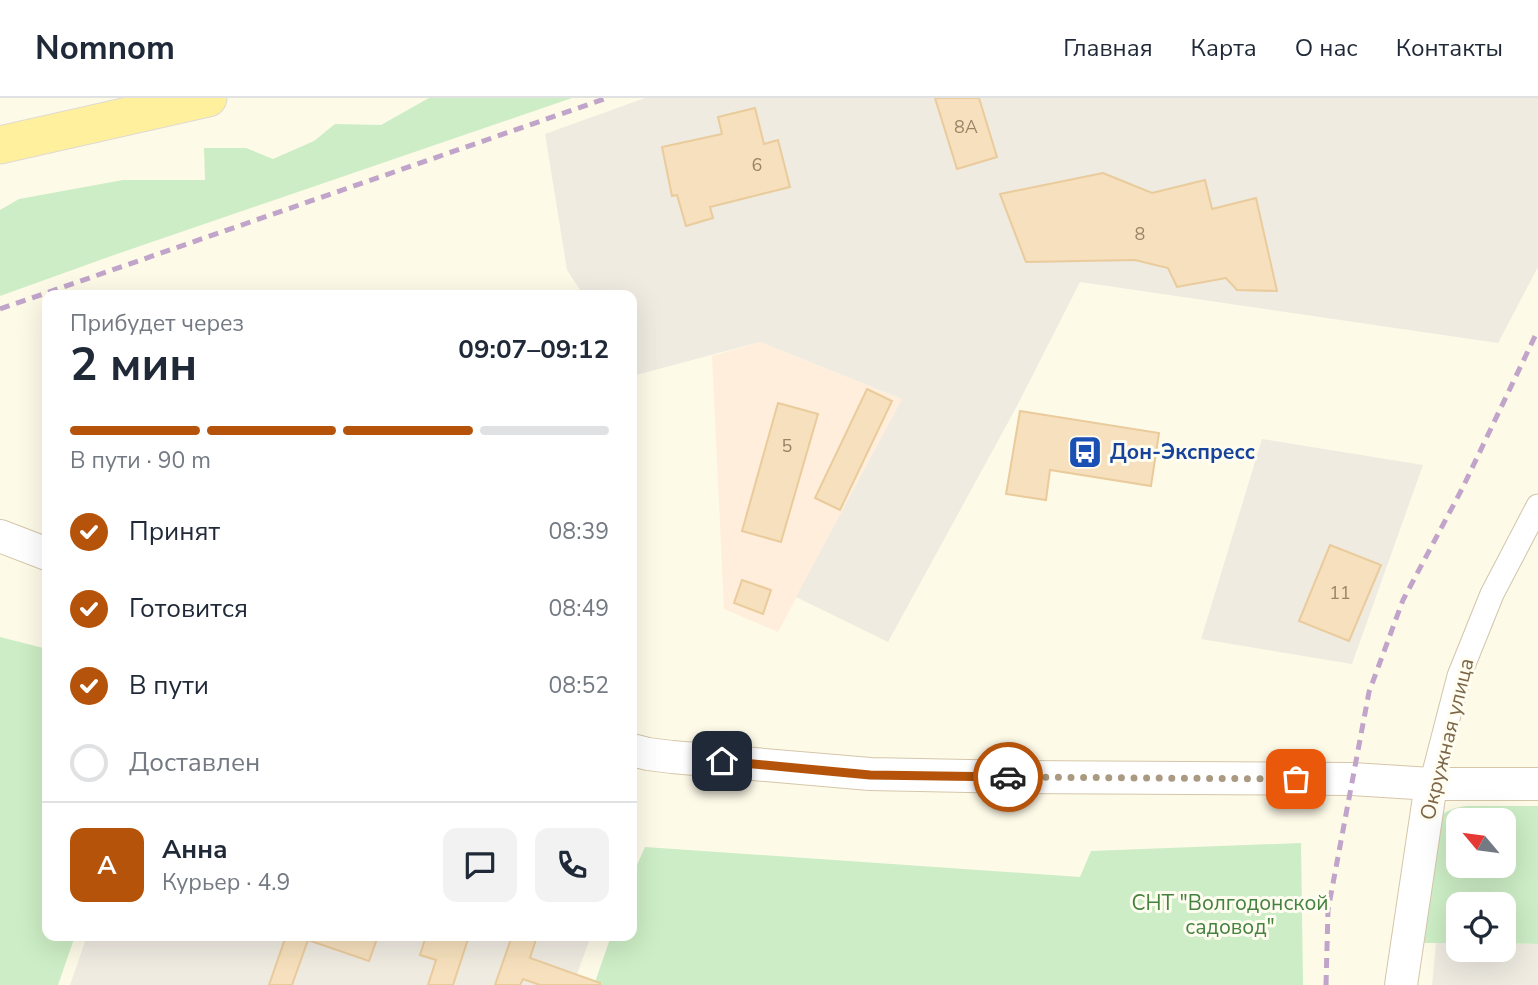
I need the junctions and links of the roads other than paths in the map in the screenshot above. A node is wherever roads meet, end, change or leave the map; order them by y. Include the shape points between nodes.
1 (208, 98) edge
2 (0, 145) edge
3 (1538, 506) edge
4 (0, 536) edge
5 (42, 552) edge
6 (637, 751) edge
7 (1431, 784) junction
8 (1538, 784) edge
9 (1401, 985) edge

1 - 2 main road
3 - 7 street, Окружная улица via 1492,594 1459,676
4 - 5 main road
6 - 7 main road via 870,775 1352,779
7 - 8 main road
7 - 9 main road, Окружная улица

